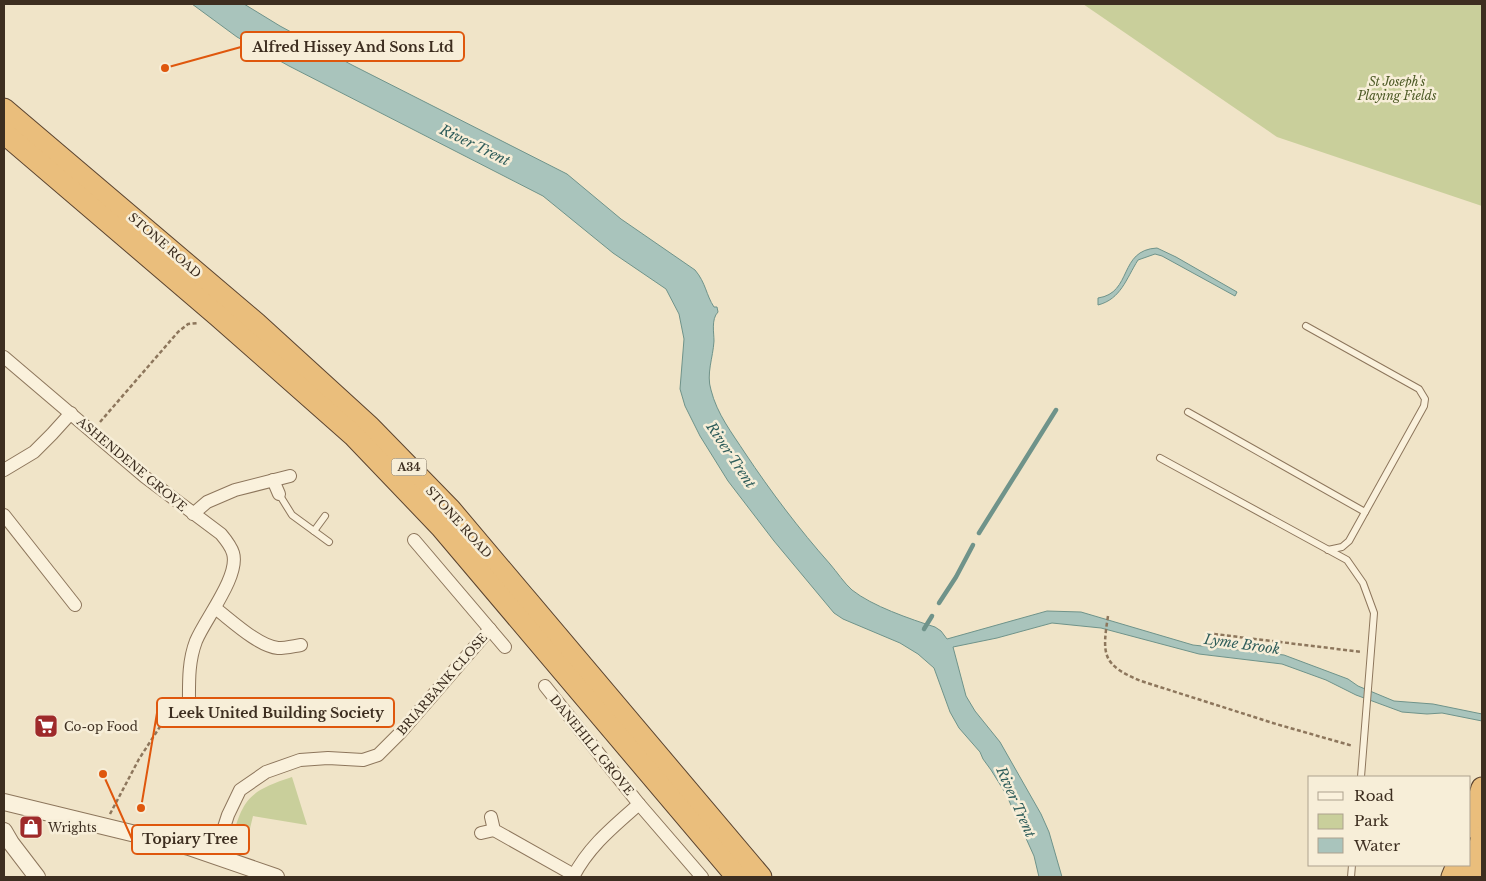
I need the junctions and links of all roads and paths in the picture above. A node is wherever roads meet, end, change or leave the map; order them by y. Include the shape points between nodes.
1 (4, 109) edge
2 (4, 133) edge
3 (218, 316) junction
4 (1306, 326) dead end
5 (4, 357) edge
6 (279, 357) junction
7 (1188, 412) dead end
8 (70, 413) junction
9 (92, 432) junction
10 (1160, 458) dead end
11 (4, 470) edge
12 (290, 476) dead end
13 (273, 480) junction
14 (279, 494) joint
15 (1366, 512) junction
16 (193, 514) junction
17 (4, 516) edge
18 (325, 516) dead end
19 (314, 531) junction
20 (414, 540) dead end
21 (329, 542) dead end
22 (1328, 550) junction
23 (75, 605) dead end
24 (215, 608) junction
25 (1108, 616) dead end
26 (490, 629) junction
27 (1214, 634) dead end
28 (301, 644) dead end
29 (505, 647) dead end
30 (1371, 653) junction
31 (545, 692) dead end
32 (189, 705) joint
33 (1364, 747) junction
34 (1361, 776) edge
35 (1482, 788) edge
36 (4, 802) edge
37 (639, 804) junction
38 (491, 817) dead end
39 (1471, 824) edge
40 (103, 827) junction
41 (4, 831) edge
42 (1482, 837) edge
43 (215, 855) junction
44 (574, 876) edge
45 (37, 877) edge
46 (276, 877) edge
47 (702, 877) edge
48 (737, 877) edge
49 (761, 877) edge
50 (1471, 877) edge

1 - 6 highway, STONE ROAD / A34 via 155,236
2 - 3 highway, STONE ROAD / A34
3 - 6 highway, STONE ROAD / A34
3 - 9 path via 202,323 188,324 178,332
4 - 15 lane via 1419,389 1425,399
5 - 8 street, ASHENDENE GROVE
6 - 48 highway, STONE ROAD / A34 via 441,527
6 - 49 highway, STONE ROAD / A34 via 370,427 450,509
7 - 15 lane
8 - 9 street, ASHENDENE GROVE
8 - 11 street, ASHENDENE GROVE via 34,452
9 - 16 street, ASHENDENE GROVE
10 - 22 lane
12 - 13 street
13 - 14 street
13 - 16 street via 235,490 207,502
14 - 19 lane via 292,514
15 - 22 lane via 1349,541 1342,547
16 - 24 street, ASHENDENE GROVE via 221,534 234,555 233,568
17 - 23 street
18 - 19 lane
19 - 21 lane
20 - 26 street, BRIARBANK CLOSE
22 - 30 lane via 1347,560 1364,584 1374,613
24 - 28 street via 261,642 276,648
24 - 32 street via 196,640 189,671
25 - 33 path via 1105,633 1107,654 1112,665 1121,672 1276,724 1346,745
26 - 29 street, BRIARBANK CLOSE
26 - 43 street, BRIARBANK CLOSE via 378,755 363,760 300,760 266,772 240,790
27 - 30 path
30 - 33 lane
31 - 37 street, DANEHILL GROVE
32 - 40 path via 174,705 139,759
33 - 34 lane
35 - 39 highway
36 - 40 street
37 - 44 street, DANEHILL GROVE via 602,837
37 - 47 street, DANEHILL GROVE
38 - 44 street via 488,832
40 - 43 street
41 - 45 street
42 - 50 highway
43 - 46 street

